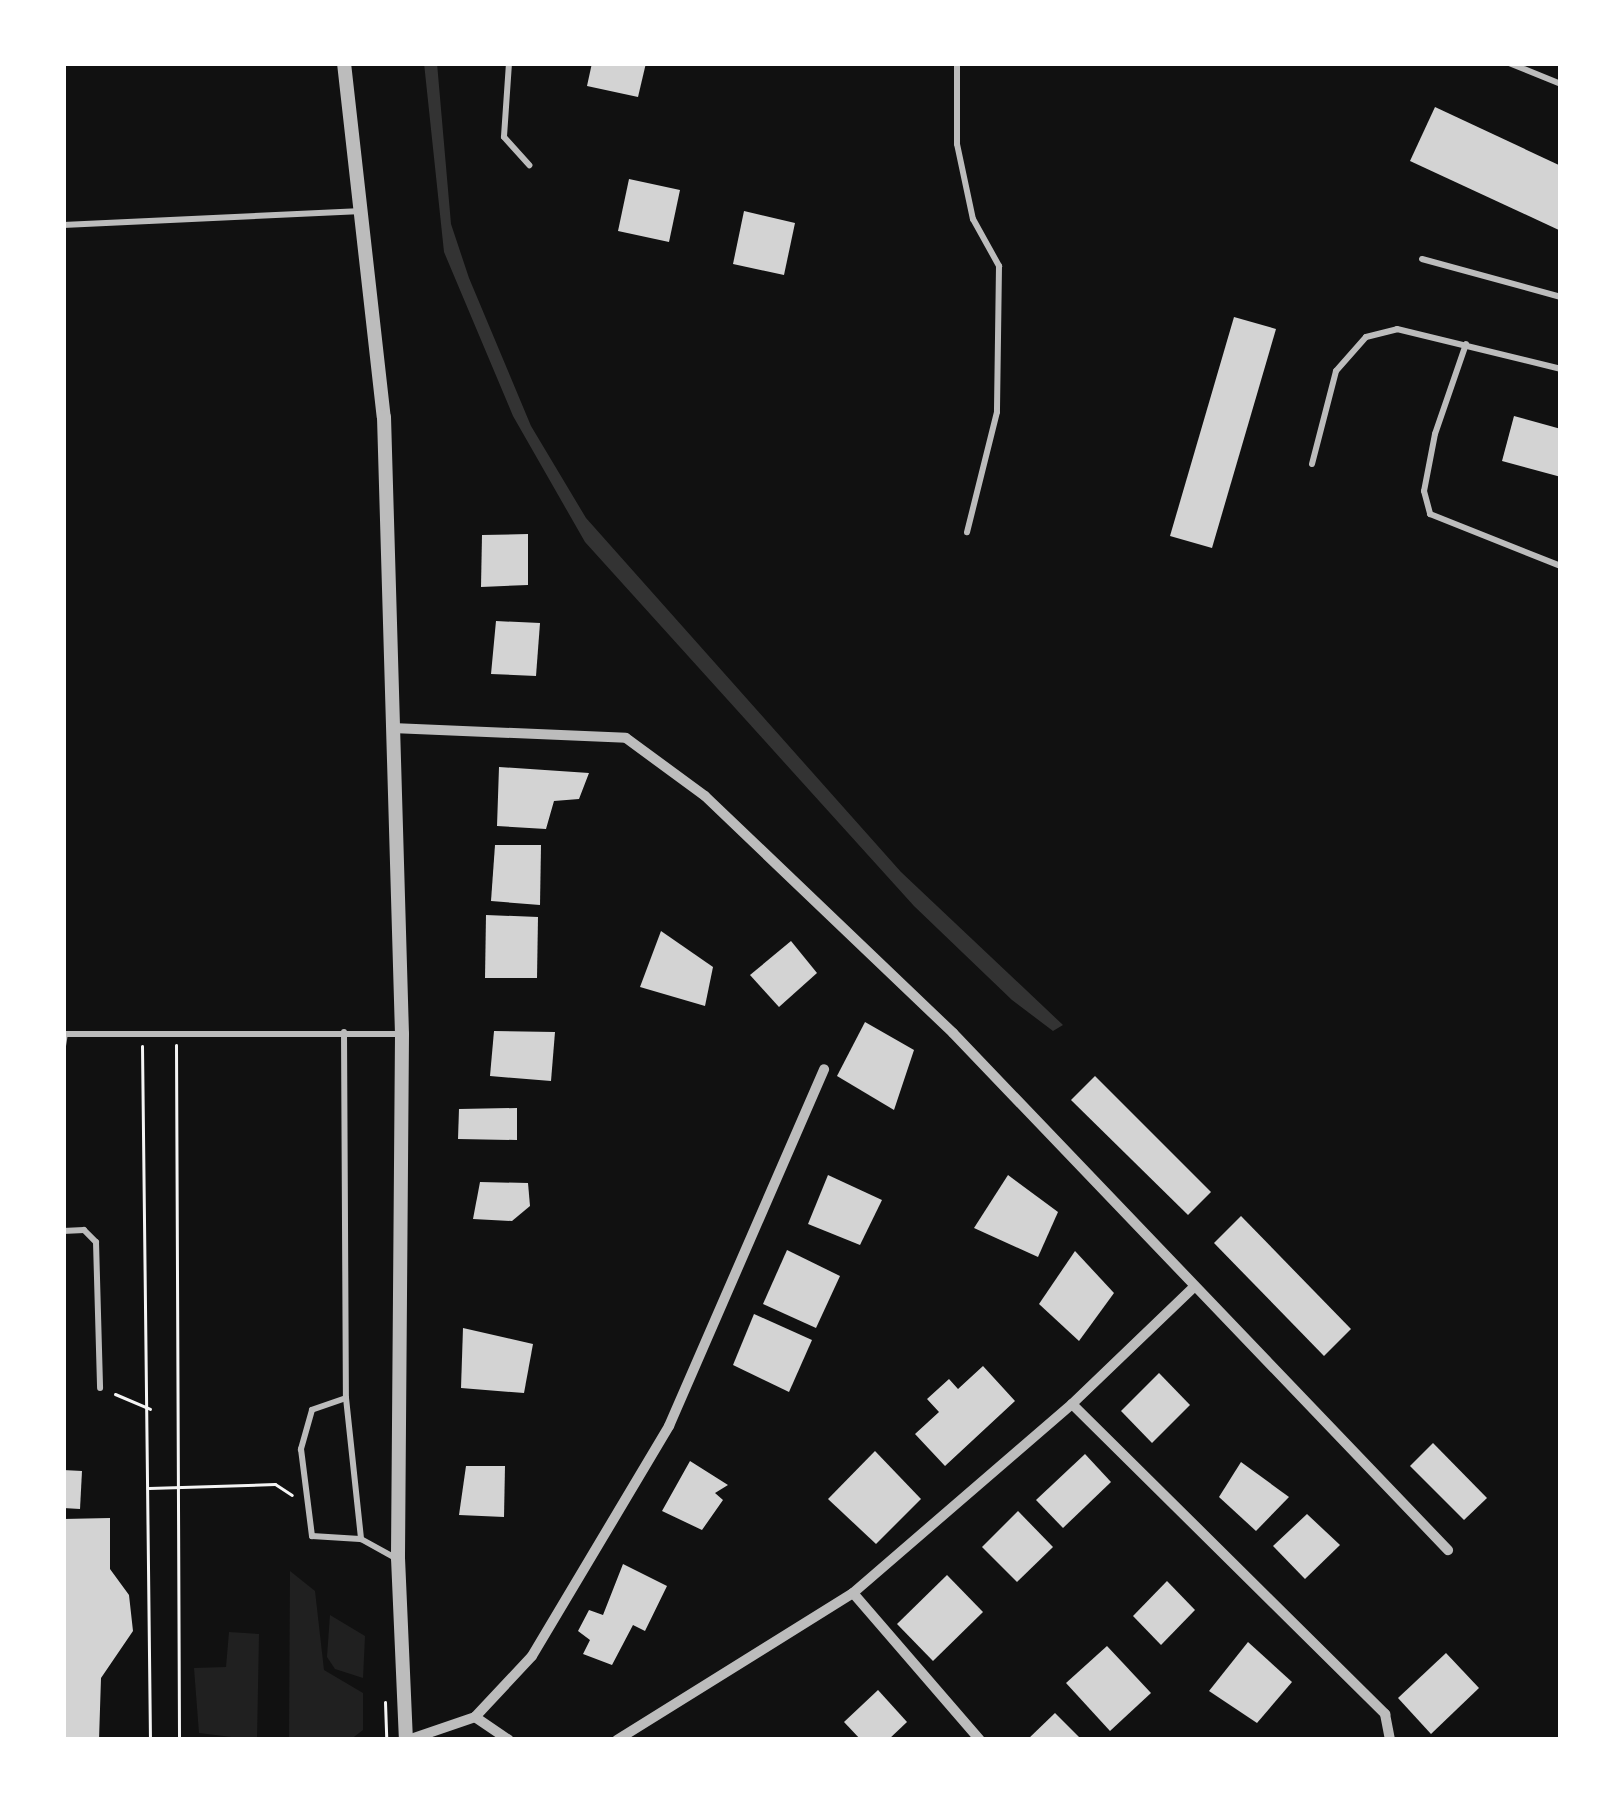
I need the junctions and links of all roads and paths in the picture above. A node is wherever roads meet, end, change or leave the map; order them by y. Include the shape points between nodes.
1 (344, 63) edge
2 (509, 63) edge
3 (957, 63) edge
4 (1509, 63) edge
5 (1561, 84) edge
6 (529, 165) dead end
7 (360, 211) junction
8 (63, 225) edge
9 (1422, 259) dead end
10 (1561, 297) edge
11 (1466, 344) junction
12 (1561, 369) edge
13 (1312, 464) dead end
14 (967, 532) dead end
15 (1561, 566) edge
16 (392, 728) junction
17 (344, 1032) junction
18 (64, 1034) edge
19 (402, 1034) junction
20 (142, 1038) junction
21 (176, 1038) junction
22 (63, 1046) edge
23 (824, 1069) dead end
24 (63, 1231) edge
25 (1192, 1288) junction
26 (100, 1388) joint
27 (346, 1398) junction
28 (1072, 1404) junction
29 (152, 1410) junction
30 (148, 1487) junction
31 (175, 1490) junction
32 (308, 1505) junction
33 (361, 1539) junction
34 (1448, 1550) dead end
35 (398, 1558) junction
36 (853, 1593) junction
37 (475, 1717) junction
38 (150, 1740) edge
39 (179, 1740) edge
40 (407, 1740) edge
41 (509, 1740) edge
42 (617, 1740) edge
43 (980, 1740) edge
44 (1390, 1740) edge

1 - 7 street
2 - 6 lane via 504,137
3 - 14 lane via 957,144 973,219 998,266 997,412
4 - 5 lane
7 - 8 lane
7 - 16 street via 384,417
9 - 10 lane
11 - 12 lane
11 - 13 lane via 1396,329 1366,337 1336,370
11 - 15 lane via 1435,434 1424,491 1430,514
16 - 19 street
16 - 25 street via 626,738 705,796 953,1033
17 - 19 lane
17 - 21 lane
17 - 27 lane
18 - 20 lane
18 - 22 lane
19 - 35 street
20 - 21 lane
20 - 29 path
21 - 31 path
23 - 37 street via 669,1426 532,1656
24 - 26 lane via 84,1230 96,1242
25 - 28 street
25 - 34 street
26 - 29 path
27 - 32 lane via 312,1410 301,1449
27 - 33 lane
28 - 36 street
28 - 44 street via 1385,1714
29 - 30 path
30 - 31 path
30 - 38 path
31 - 32 path via 275,1484
31 - 39 path
32 - 33 lane via 312,1535
33 - 35 lane
35 - 40 street
36 - 42 street
36 - 43 street
37 - 40 street
37 - 41 street

